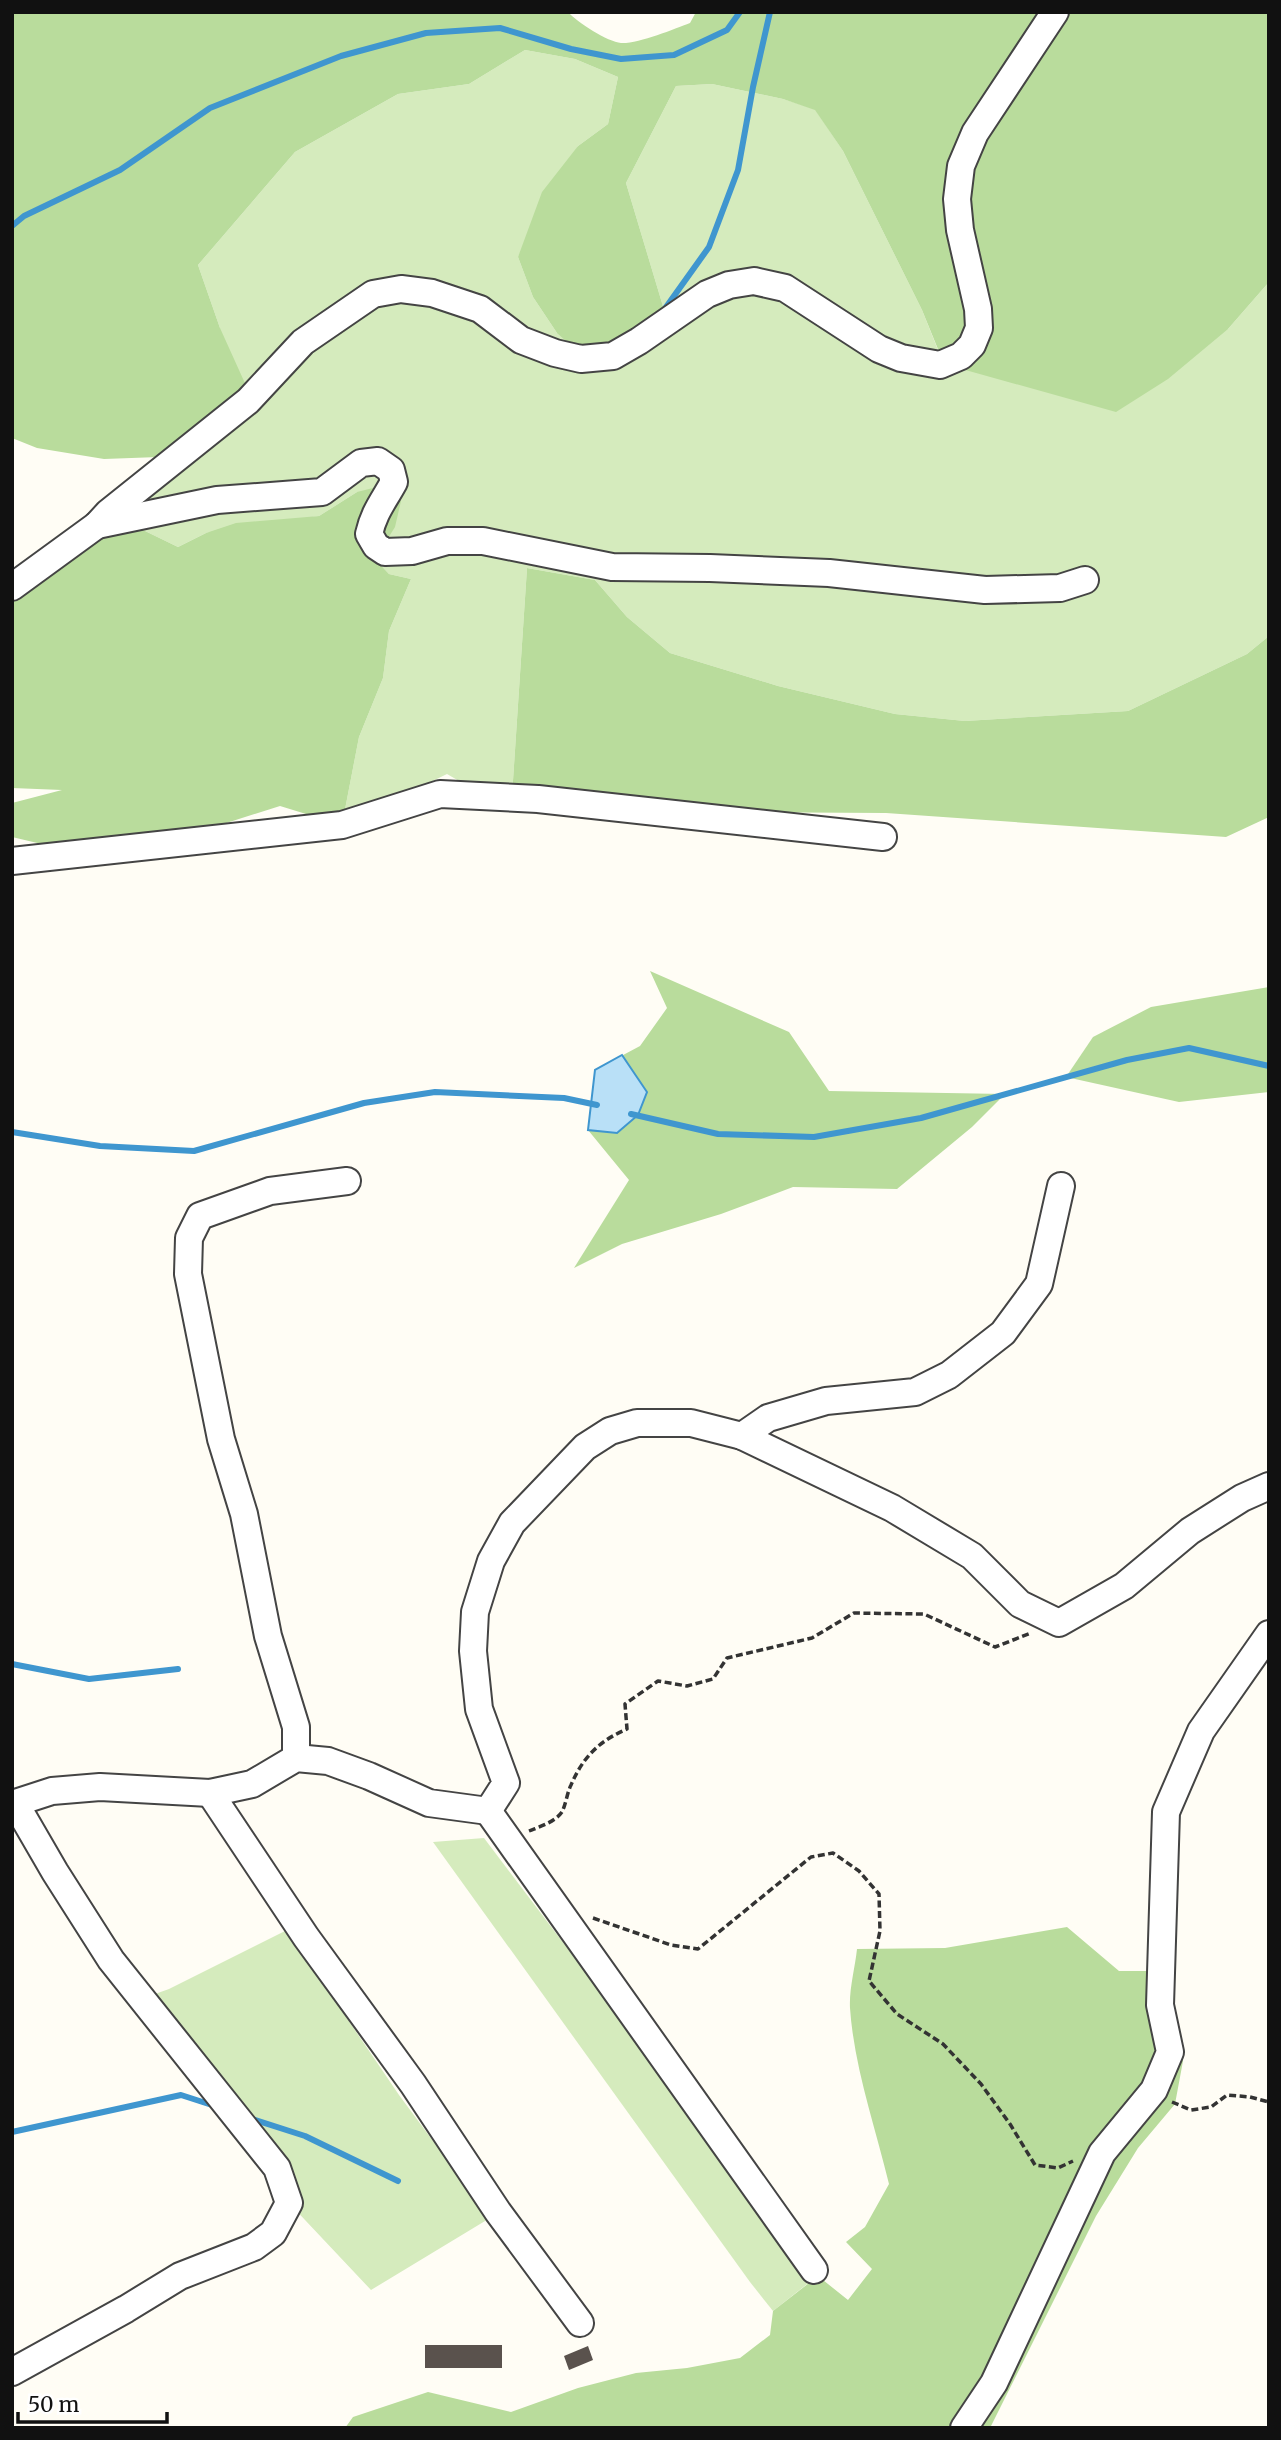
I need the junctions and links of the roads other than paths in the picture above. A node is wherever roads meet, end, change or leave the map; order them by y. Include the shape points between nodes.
1 (1055, 12) edge
2 (97, 525) junction
3 (1085, 580) dead end
4 (12, 587) edge
5 (883, 837) dead end
6 (12, 861) edge
7 (347, 1181) dead end
8 (1061, 1186) dead end
9 (742, 1436) junction
10 (1269, 1486) edge
11 (1269, 1634) edge
12 (296, 1758) junction
13 (210, 1793) junction
14 (13, 1804) edge
15 (488, 1811) junction
16 (814, 2270) dead end
17 (580, 2323) dead end
18 (12, 2372) edge
19 (964, 2428) edge

1 - 2 street via 975,133 961,166 960,230 979,328 961,356 940,365 901,358 878,349 785,288 754,281 707,294 613,356 581,359 521,340 480,309 432,293 401,289 373,294 303,342 248,401
2 - 3 street via 217,500 322,492 361,463 379,461 391,470 394,482 373,514 369,534 385,552 412,551 447,541 483,541 612,567 829,573 985,590 1060,588
2 - 4 street
5 - 6 street via 538,799 440,794 342,825
7 - 12 street via 270,1191 200,1216 189,1238 188,1274 221,1439 244,1514 268,1636 296,1727
8 - 9 street via 1039,1284 1003,1333 949,1375 915,1392 826,1401 768,1418
9 - 10 street via 892,1508 972,1556 1020,1604 1059,1623 1124,1586 1190,1531
9 - 15 street via 691,1423 637,1423 610,1431 585,1447 512,1523 491,1561 475,1612 473,1651 479,1709 506,1783
11 - 19 street via 1201,1731 1166,1812 1160,2005 1170,2052 1154,2090 1102,2152 994,2383
12 - 13 street via 252,1784
12 - 15 street via 327,1761 429,1803
13 - 14 street via 100,1787 52,1791
13 - 17 street via 498,2213
14 - 18 street via 111,1960 277,2168 289,2203 273,2233 254,2247 180,2276
15 - 16 street

